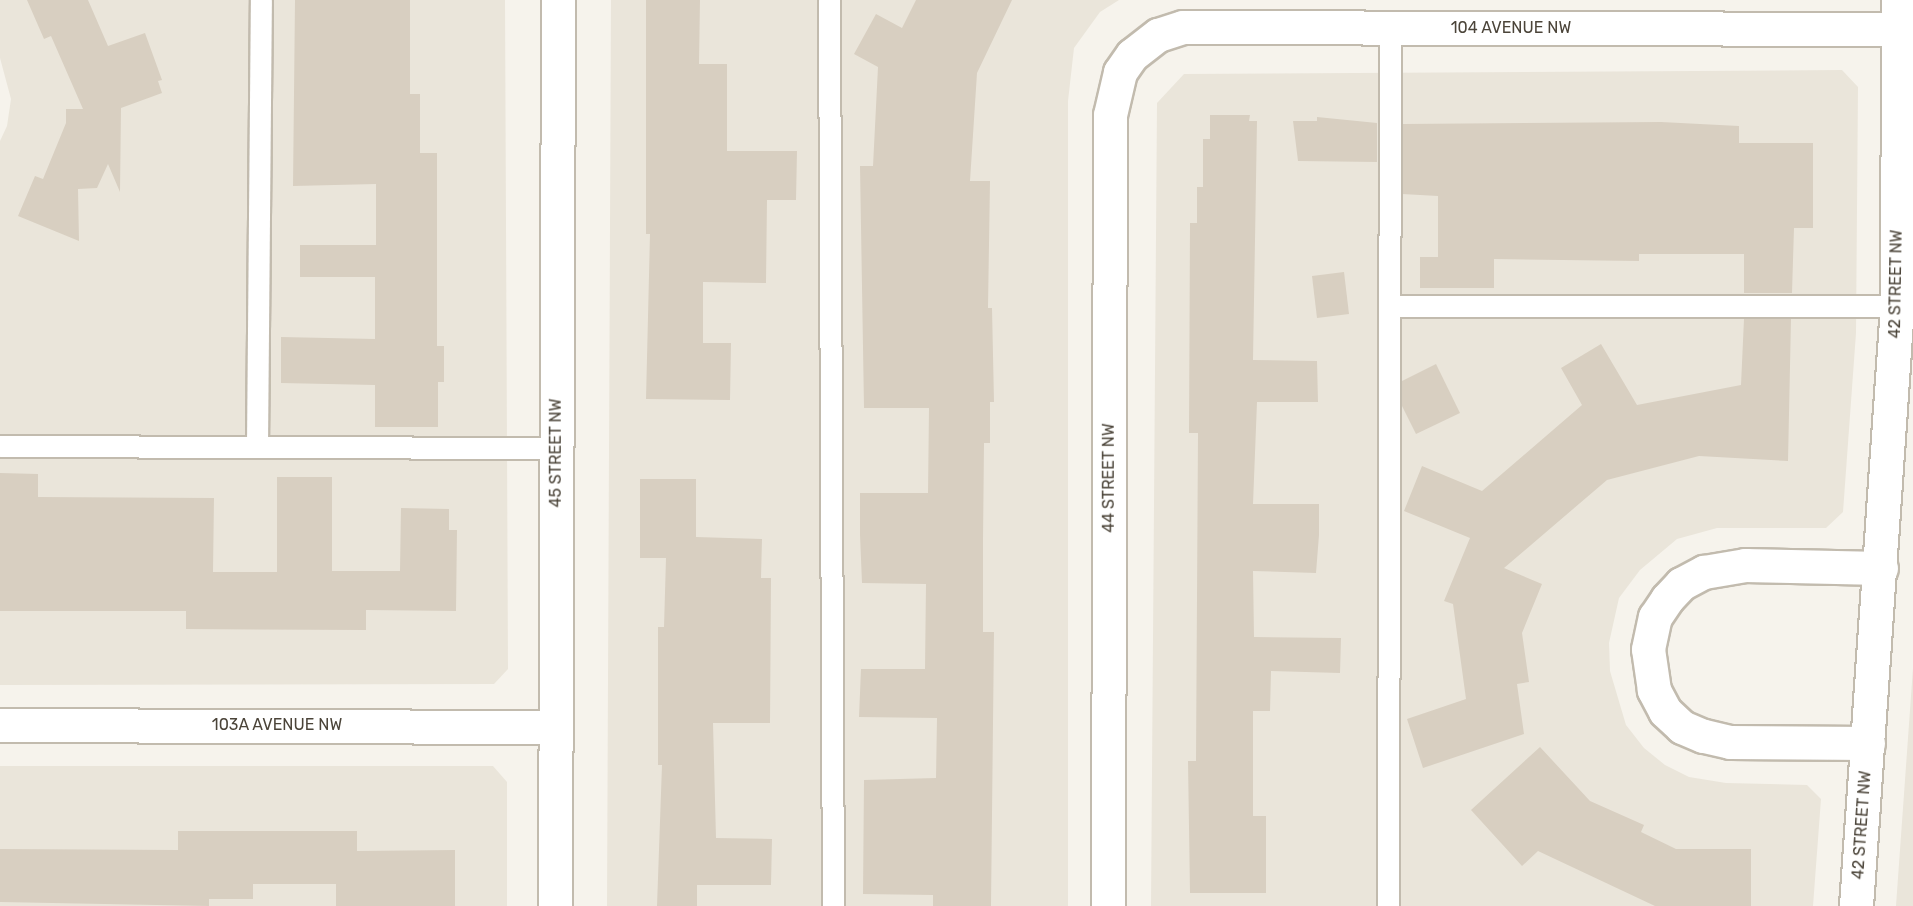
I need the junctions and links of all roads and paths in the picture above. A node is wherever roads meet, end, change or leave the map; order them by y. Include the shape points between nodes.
1 (261, 0) edge
2 (558, 0) edge
3 (830, 0) edge
4 (1898, 15) edge
5 (1390, 27) junction
6 (1132, 55) joint
7 (1390, 306) junction
8 (1897, 306) junction
9 (0, 446) edge
10 (256, 446) junction
11 (556, 448) junction
12 (1881, 568) junction
13 (0, 725) edge
14 (555, 727) junction
15 (1868, 743) junction
16 (555, 906) edge
17 (833, 906) edge
18 (1108, 906) edge
19 (1388, 906) edge
20 (1856, 906) edge

1 - 10 lane
2 - 11 street, 45 STREET NW
3 - 17 lane
4 - 5 street, 104 AVENUE NW
4 - 8 street, 42 STREET NW
5 - 6 street, 104 AVENUE NW via 1183,27 1158,35
5 - 7 lane
6 - 18 street, 44 STREET NW via 1120,72 1110,115
7 - 8 lane
7 - 19 lane
8 - 12 street, 42 STREET NW
9 - 10 lane
10 - 11 lane
11 - 14 street, 45 STREET NW
12 - 15 street, 42 STREET NW
12 - 15 street via 1744,565 1704,572 1681,584 1667,599 1655,616 1648,649 1654,690 1665,711 1682,727 1702,736 1730,742
13 - 14 street, 103A AVENUE NW
14 - 16 street, 45 STREET NW
15 - 20 street, 42 STREET NW

